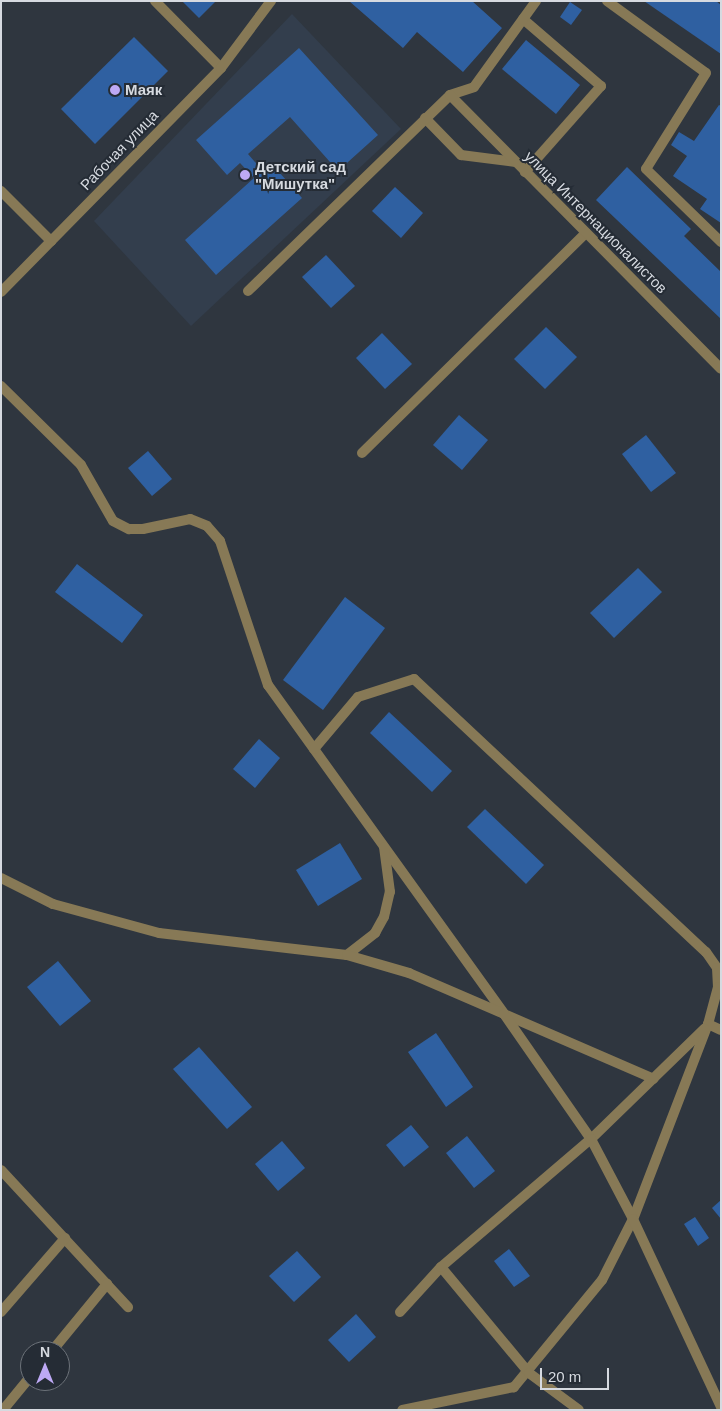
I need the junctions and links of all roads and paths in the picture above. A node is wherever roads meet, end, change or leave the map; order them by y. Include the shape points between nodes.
1 (155, 1) edge
2 (271, 1) edge
3 (536, 1) edge
4 (607, 1) edge
5 (523, 19) junction
6 (221, 68) junction
7 (450, 95) junction
8 (425, 118) junction
9 (516, 162) junction
10 (525, 172) junction
11 (1, 192) edge
12 (586, 233) junction
13 (51, 241) junction
14 (721, 242) edge
15 (248, 291) dead end
16 (1, 292) edge
17 (721, 369) edge
18 (1, 386) edge
19 (362, 453) dead end
20 (314, 749) junction
21 (384, 846) junction
22 (1, 878) edge
23 (347, 955) junction
24 (504, 1014) junction
25 (708, 1024) junction
26 (721, 1030) edge
27 (654, 1079) junction
28 (591, 1139) junction
29 (1, 1170) edge
30 (633, 1219) junction
31 (65, 1238) junction
32 (441, 1267) junction
33 (107, 1284) junction
34 (128, 1307) dead end
35 (1, 1312) edge
36 (400, 1312) dead end
37 (60, 1341) edge
38 (529, 1373) junction
39 (20, 1389) edge
40 (721, 1407) edge
41 (3, 1410) edge
42 (402, 1410) edge
43 (579, 1410) edge

1 - 6 street
2 - 6 street, Рабочая улица
3 - 5 street
4 - 14 street via 706,73 646,169
5 - 7 street via 474,87
5 - 10 street via 601,86
6 - 13 street, Рабочая улица
7 - 8 street
7 - 9 street, улица Интернационалистов
8 - 9 street via 461,155
8 - 15 street
9 - 10 street, улица Интернационалистов
10 - 12 street, улица Интернационалистов
11 - 13 street
12 - 17 street, улица Интернационалистов
12 - 19 street
13 - 16 street, Рабочая улица
18 - 20 street via 81,465 113,521 129,529 190,519 207,526 220,541 268,685
20 - 21 street
20 - 25 street via 358,697 414,679 706,952 717,968 718,987
21 - 23 street via 390,892 384,917 375,933
21 - 24 street
22 - 23 street via 53,904 159,933
23 - 24 street via 410,973
24 - 27 street
24 - 28 street
25 - 26 street
25 - 27 street
25 - 30 street
27 - 28 street
28 - 30 street
28 - 32 street
29 - 31 street
30 - 38 street via 602,1280
30 - 40 street
31 - 33 street
31 - 35 street
32 - 36 street
32 - 38 street
33 - 34 street
33 - 37 street
38 - 42 street via 499,1393
38 - 43 street
39 - 41 street

